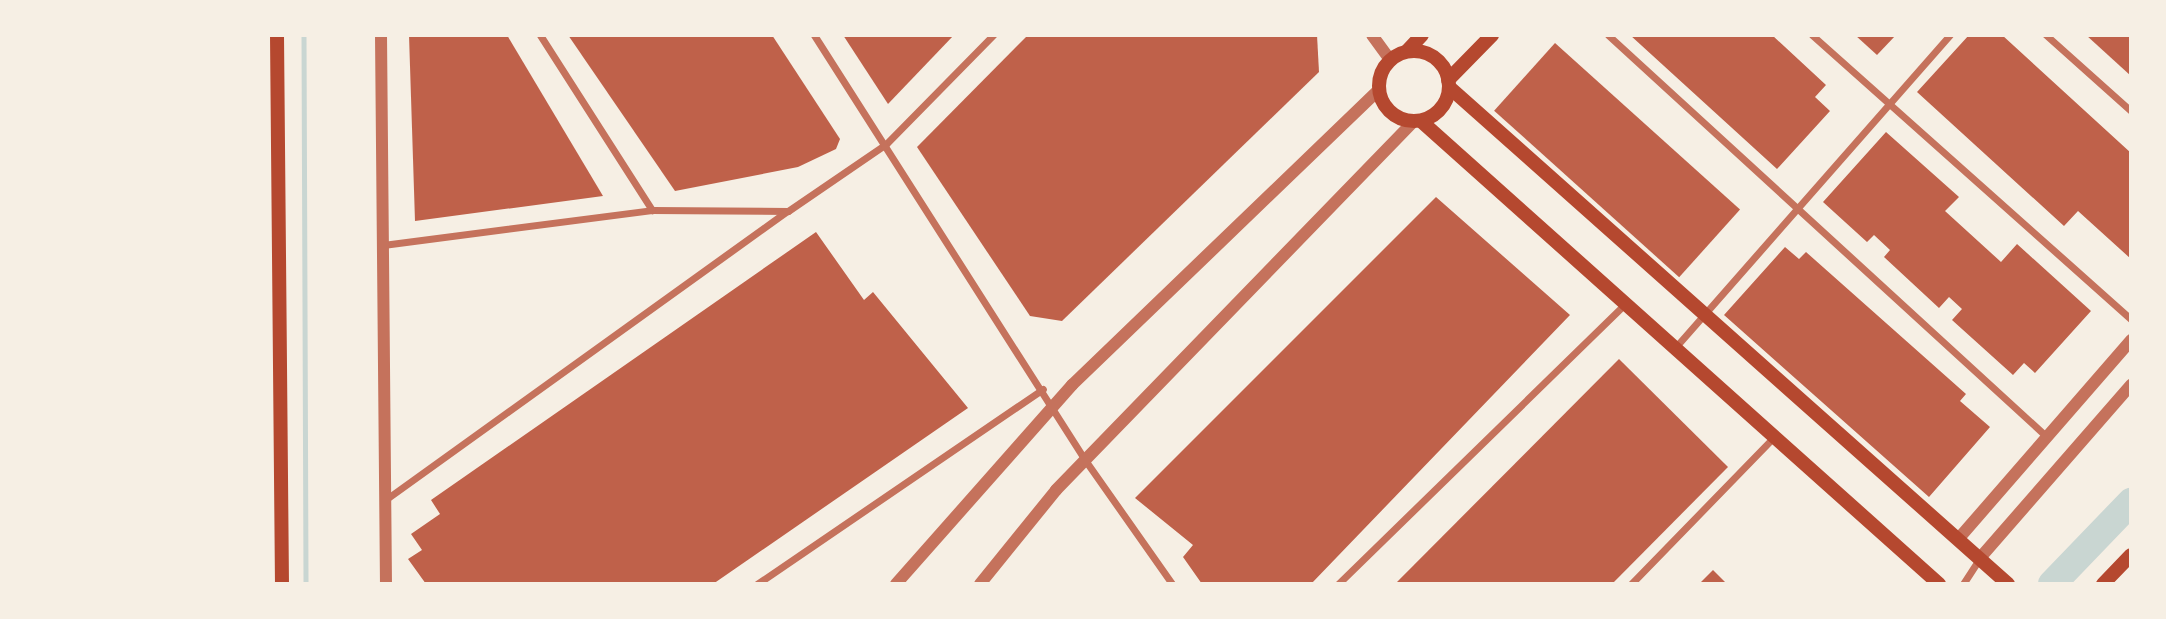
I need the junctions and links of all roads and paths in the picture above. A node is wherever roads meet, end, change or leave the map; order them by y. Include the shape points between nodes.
1 (277, 35) edge
2 (381, 35) edge
3 (540, 35) edge
4 (814, 35) edge
5 (993, 35) edge
6 (1372, 35) edge
7 (1422, 35) edge
8 (1492, 35) edge
9 (1608, 35) edge
10 (1812, 35) edge
11 (1950, 35) edge
12 (2046, 35) edge
13 (1407, 51) junction
14 (1390, 60) junction
15 (1449, 84) junction
16 (1378, 90) junction
17 (1889, 104) junction
18 (2131, 111) edge
19 (1418, 121) junction
20 (886, 144) junction
21 (1797, 209) junction
22 (652, 210) junction
23 (788, 211) junction
24 (383, 245) junction
25 (1623, 306) junction
26 (1706, 312) junction
27 (2131, 319) edge
28 (2131, 340) edge
29 (1673, 351) junction
30 (2131, 385) edge
31 (1043, 389) junction
32 (1053, 405) junction
33 (2047, 438) junction
34 (1772, 439) junction
35 (1086, 460) junction
36 (385, 500) junction
37 (1960, 537) junction
38 (2131, 555) edge
39 (1980, 558) junction
40 (282, 584) edge
41 (386, 584) edge
42 (757, 584) edge
43 (896, 584) edge
44 (980, 584) edge
45 (1172, 584) edge
46 (1338, 584) edge
47 (1631, 584) edge
48 (1939, 584) edge
49 (1963, 584) edge
50 (2008, 584) edge
51 (2103, 584) edge

1 - 40 main road
2 - 24 street
3 - 22 street
4 - 20 street
5 - 20 street
6 - 14 street
7 - 13 main road
8 - 15 main road
9 - 21 street
10 - 17 street
11 - 17 street
12 - 18 street
13 - 14 main road
13 - 15 main road via 1438,61
14 - 16 main road
15 - 19 main road via 1441,109
15 - 26 main road
16 - 19 main road via 1394,116
16 - 32 street
17 - 21 street
17 - 27 street
19 - 25 main road
19 - 35 street
20 - 23 street
20 - 31 street
21 - 26 street
21 - 33 street
22 - 23 street
22 - 24 street
23 - 36 street
24 - 36 street
25 - 29 main road
25 - 46 street
26 - 29 street
26 - 37 main road
28 - 33 street
29 - 34 main road
30 - 39 street
31 - 32 street
31 - 42 street
32 - 35 street
32 - 43 street
33 - 37 street
34 - 47 street
34 - 48 main road
35 - 44 street
35 - 45 street
36 - 41 street
37 - 39 main road
38 - 51 main road
39 - 49 street
39 - 50 main road

